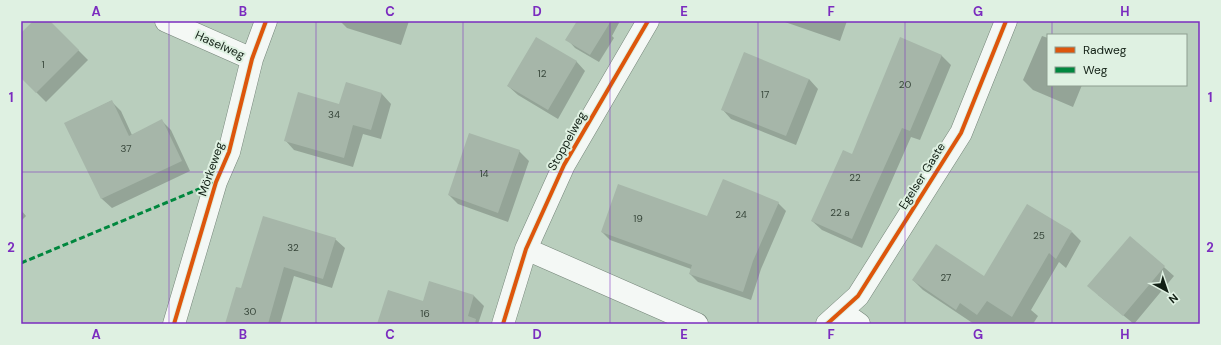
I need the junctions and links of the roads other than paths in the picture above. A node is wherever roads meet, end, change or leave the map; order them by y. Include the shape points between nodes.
1 (166, 21) edge
2 (266, 21) edge
3 (648, 21) edge
4 (1006, 21) edge
5 (252, 59) junction
6 (526, 249) junction
7 (842, 320) edge
8 (174, 324) edge
9 (504, 324) edge
10 (697, 324) edge

1 - 5 street, Haselweg
2 - 5 street, Mörkeweg
3 - 6 street, Stoppelweg via 564,165
4 - 7 street, Egelser Gaste via 960,132
5 - 8 street, Mörkeweg via 229,152 216,182
6 - 9 street, Stoppelweg
6 - 10 street

